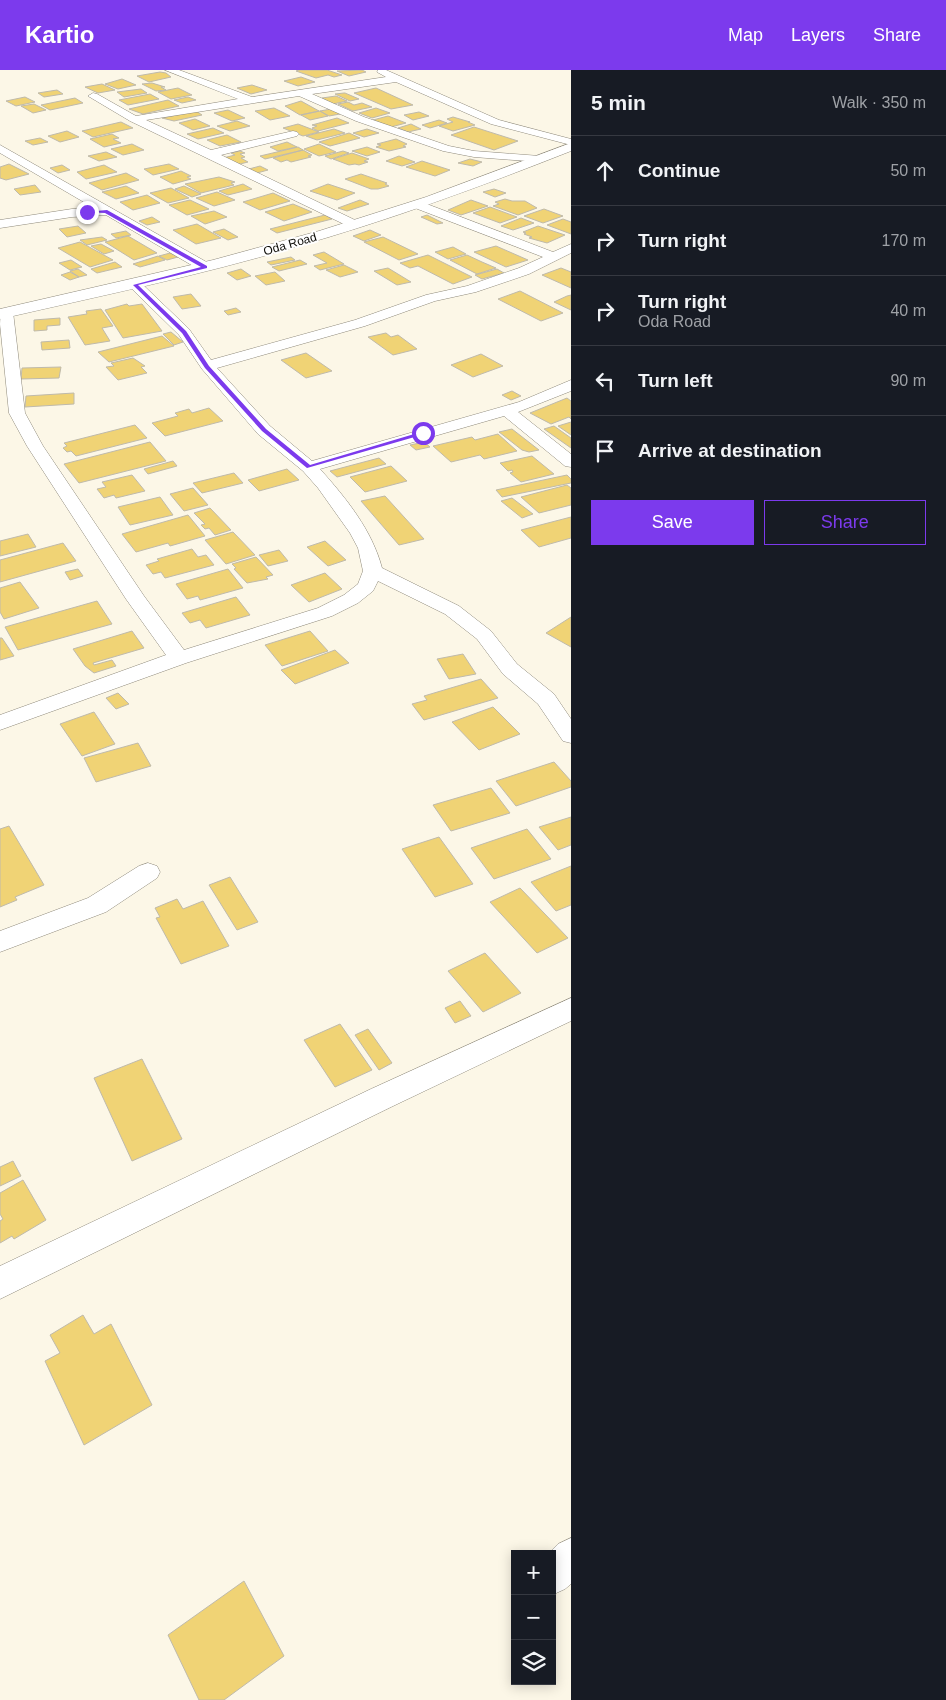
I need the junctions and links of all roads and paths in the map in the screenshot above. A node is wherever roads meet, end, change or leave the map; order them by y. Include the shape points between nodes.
1 (170, 70) edge
2 (376, 70) edge
3 (408, 72) dead end
4 (394, 77) junction
5 (302, 93) junction
6 (92, 96) dead end
7 (252, 101) junction
8 (134, 119) junction
9 (293, 134) dead end
10 (571, 142) edge
11 (571, 147) edge
12 (0, 148) edge
13 (209, 154) junction
14 (19, 158) junction
15 (540, 159) junction
16 (0, 162) edge
17 (419, 205) junction
18 (106, 211) junction
19 (0, 224) edge
20 (354, 225) junction
21 (571, 248) edge
22 (552, 256) junction
23 (205, 267) junction
24 (135, 285) junction
25 (3, 313) edge
26 (207, 366) junction
27 (571, 385) edge
28 (507, 411) junction
29 (571, 462) edge
30 (309, 467) junction
31 (373, 571) junction
32 (179, 658) junction
33 (0, 723) edge
34 (571, 736) edge
35 (148, 872) dead end
36 (0, 942) edge
37 (571, 1009) edge
38 (0, 1283) edge
39 (571, 1557) edge
40 (556, 1572) edge

1 - 7 street
2 - 4 street
3 - 4 street
4 - 5 street
4 - 10 street via 495,122
5 - 7 street
5 - 15 street via 360,119 447,149
6 - 8 street
7 - 8 street
8 - 13 street
9 - 13 street
11 - 15 street, Oda Road
12 - 14 street
13 - 20 street
14 - 16 street
14 - 18 street
15 - 17 street, Oda Road
17 - 20 street, Oda Road
17 - 22 street
18 - 19 street
18 - 23 street
20 - 23 street, Oda Road
21 - 22 street
22 - 26 street via 524,271 471,289 431,298 360,323
23 - 24 street, Oda Road
24 - 25 street, Oda Road
24 - 26 street via 184,332
25 - 32 street via 17,413 136,599
26 - 30 street via 264,430
27 - 28 street
28 - 29 street
28 - 30 street
30 - 31 street via 359,532
31 - 32 street via 366,587 352,599 325,612
31 - 34 street via 452,610 484,635 510,669 546,699
32 - 33 street
35 - 36 street via 96,904
37 - 38 street
39 - 40 street

